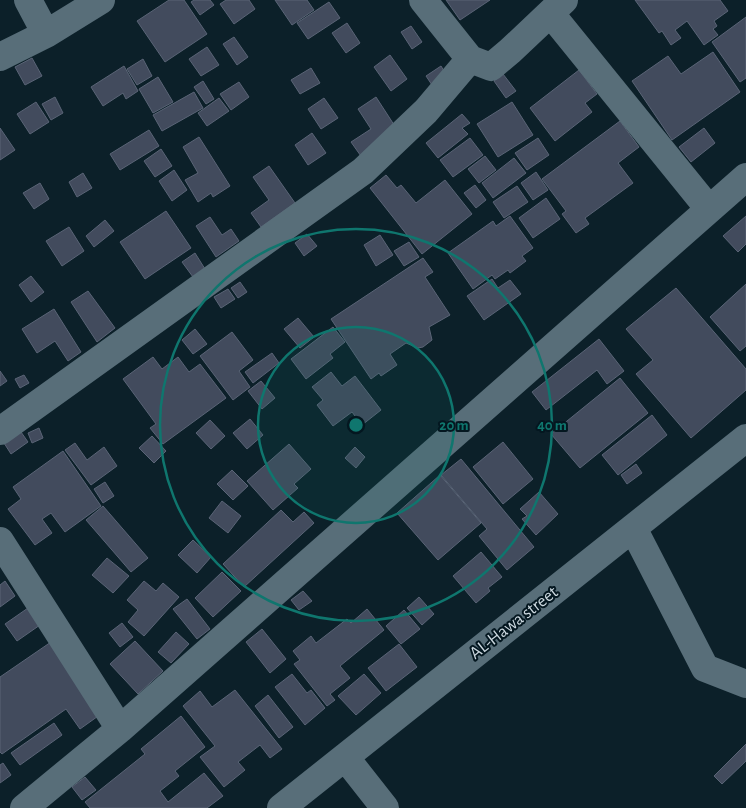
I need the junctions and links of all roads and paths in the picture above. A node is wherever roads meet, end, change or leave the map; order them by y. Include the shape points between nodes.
1 (28, 0) edge
2 (102, 0) edge
3 (423, 0) edge
4 (557, 7) edge
5 (46, 34) junction
6 (0, 57) edge
7 (470, 59) junction
8 (746, 177) edge
9 (709, 210) junction
10 (0, 431) edge
11 (746, 438) edge
12 (633, 528) junction
13 (0, 541) edge
14 (746, 684) edge
15 (120, 729) junction
16 (345, 757) junction
17 (24, 808) edge
18 (282, 808) edge
19 (385, 808) edge

1 - 5 street
2 - 5 street
3 - 7 street
4 - 7 street via 491,67
4 - 9 street
5 - 6 street
7 - 10 street via 426,111 362,171
8 - 9 street
9 - 15 street
11 - 12 street, AL-Hawa street
12 - 14 street via 705,668
12 - 16 street, AL-Hawa street
13 - 15 street
15 - 17 street
16 - 18 street, AL-Hawa street
16 - 19 street

